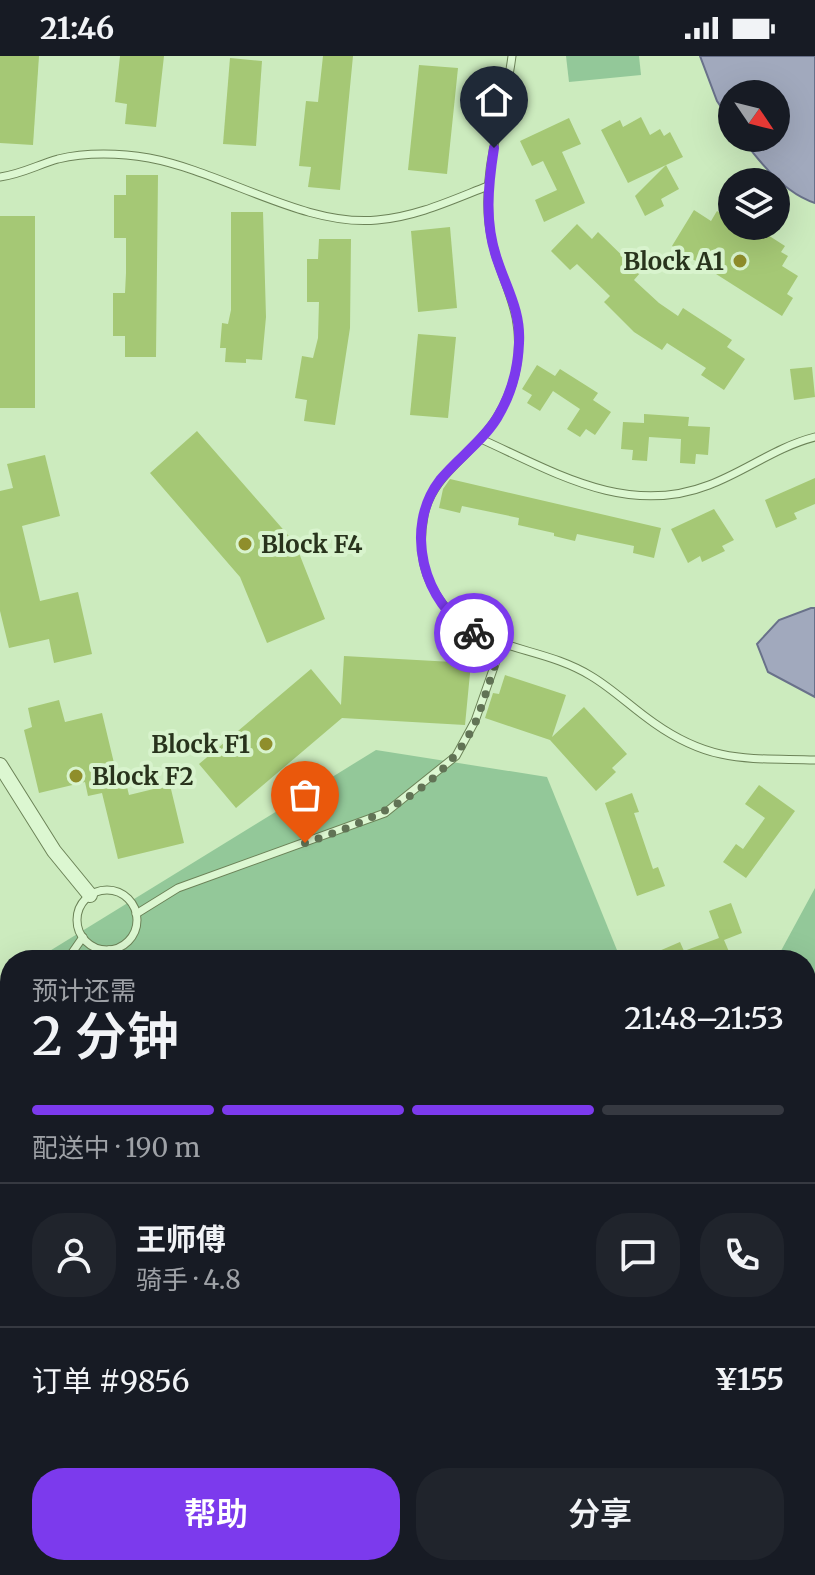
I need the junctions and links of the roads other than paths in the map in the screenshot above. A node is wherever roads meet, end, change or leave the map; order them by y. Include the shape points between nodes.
1 (512, 56) edge
2 (0, 177) edge
3 (488, 186) junction
4 (815, 437) edge
5 (481, 439) junction
6 (502, 644) junction
7 (815, 760) edge
8 (0, 765) edge
9 (90, 895) junction
10 (136, 914) junction
11 (83, 937) junction
12 (74, 950) edge
13 (109, 950) joint

1 - 3 lane
2 - 3 lane via 81,154 147,157 225,179 299,210 375,221 414,215
3 - 5 lane via 489,224 517,312 520,339 509,393
4 - 5 lane via 766,454 706,486 651,497 594,489
5 - 6 lane via 438,482 424,513 421,547 428,580 445,609 470,631
6 - 7 lane via 590,675 665,731 718,756
6 - 10 lane via 475,721 456,756 385,813 178,888
8 - 9 street via 54,851
9 - 10 lane via 117,892 126,896
9 - 11 lane via 78,910
10 - 13 lane via 137,924 127,942
11 - 12 lane
11 - 13 lane

